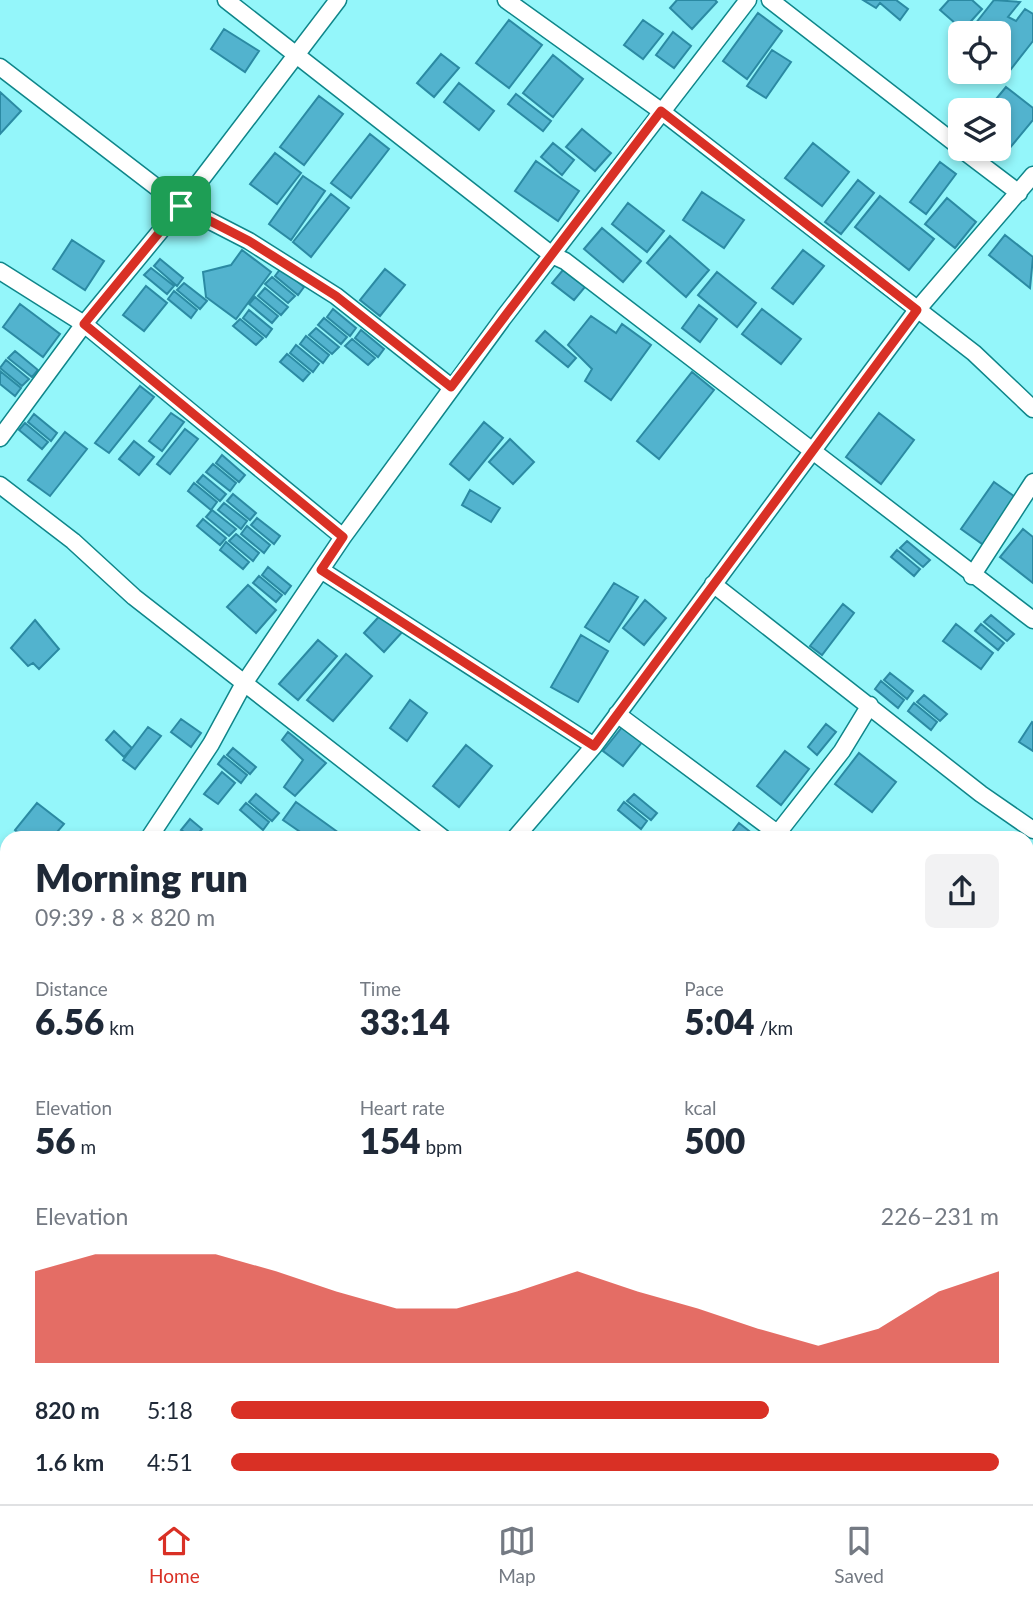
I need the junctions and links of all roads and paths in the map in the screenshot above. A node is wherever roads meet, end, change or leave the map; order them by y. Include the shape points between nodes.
1 (226, 0) edge
2 (338, 0) edge
3 (506, 0) edge
4 (748, 0) edge
5 (770, 0) edge
6 (298, 54) junction
7 (0, 67) edge
8 (661, 111) junction
9 (948, 138) edge
10 (978, 161) edge
11 (1033, 175) edge
12 (1019, 193) junction
13 (181, 206) junction
14 (552, 256) junction
15 (0, 271) edge
16 (917, 310) junction
17 (84, 324) junction
18 (451, 387) junction
19 (1032, 405) edge
20 (0, 438) edge
21 (813, 448) junction
22 (1033, 482) edge
23 (0, 485) edge
24 (343, 537) junction
25 (321, 570) junction
26 (972, 576) junction
27 (713, 584) junction
28 (1033, 620) edge
29 (243, 685) junction
30 (870, 705) junction
31 (617, 714) junction
32 (594, 746) junction
33 (1033, 830) edge
34 (160, 831) edge
35 (434, 831) edge
36 (522, 831) edge
37 (769, 831) edge
38 (780, 831) edge

1 - 6 street
2 - 6 street
3 - 8 street
4 - 8 street
5 - 9 street
6 - 13 street
6 - 14 street
7 - 13 street
8 - 14 street
8 - 16 street
10 - 12 street
11 - 12 street
12 - 16 street
13 - 17 street
13 - 18 street via 249,241 336,296
14 - 18 street
14 - 21 street via 565,261
15 - 17 street
16 - 19 street
16 - 21 street
17 - 20 street
17 - 24 street
18 - 24 street
21 - 26 street
21 - 27 street
22 - 26 street
23 - 29 street
24 - 25 street
25 - 29 street
25 - 32 street
26 - 28 street
27 - 30 street
27 - 31 street
29 - 34 street
29 - 35 street
30 - 33 street
30 - 38 street via 842,751
31 - 32 street
31 - 37 street
32 - 36 street

